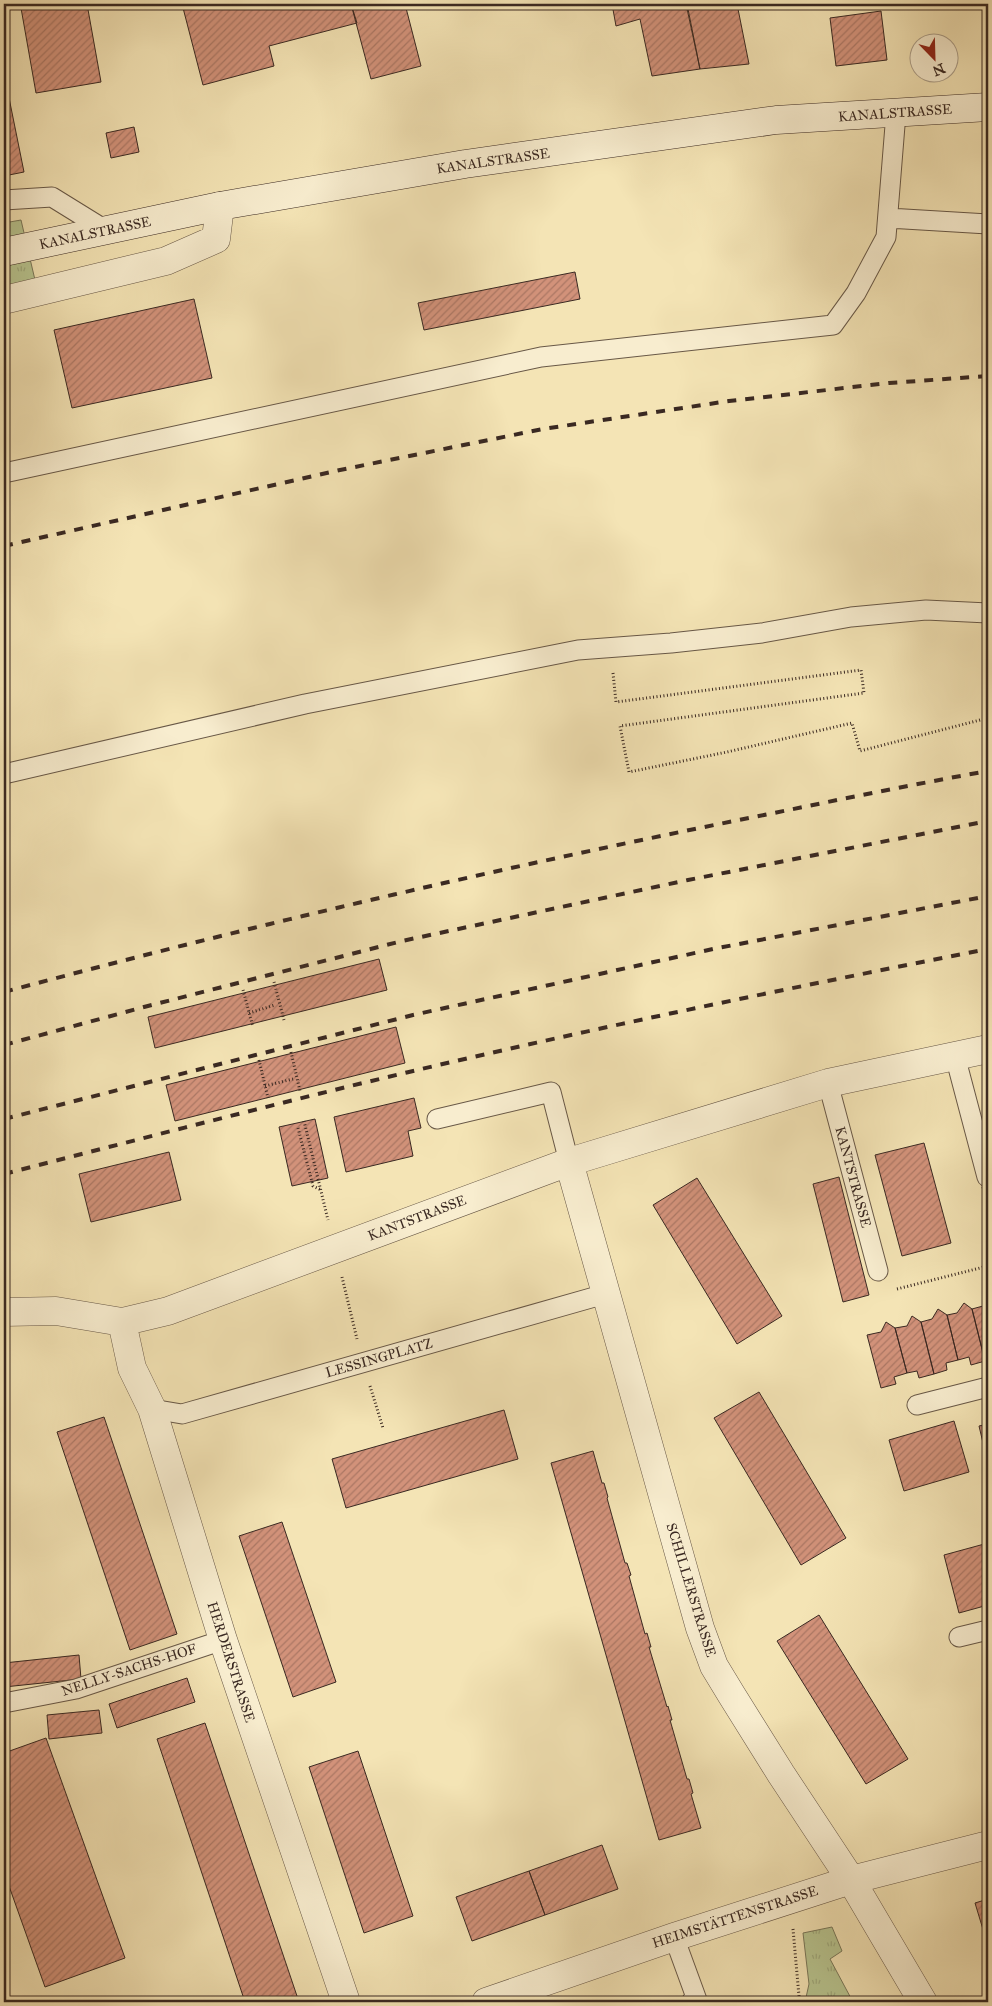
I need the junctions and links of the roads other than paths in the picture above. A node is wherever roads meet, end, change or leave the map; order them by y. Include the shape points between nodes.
1 (988, 106) edge
2 (896, 113) junction
3 (4, 200) edge
4 (220, 206) junction
5 (888, 218) junction
6 (988, 224) edge
7 (107, 231) junction
8 (4, 252) edge
9 (4, 300) edge
10 (4, 473) edge
11 (988, 613) edge
12 (4, 774) edge
13 (988, 1049) edge
14 (955, 1056) junction
15 (828, 1083) junction
16 (437, 1119) dead end
17 (569, 1162) junction
18 (987, 1177) edge
19 (878, 1272) road end
20 (606, 1294) junction
21 (4, 1312) edge
22 (122, 1322) junction
23 (988, 1387) edge
24 (917, 1405) dead end
25 (152, 1409) junction
26 (988, 1630) edge
27 (959, 1637) dead end
28 (223, 1640) junction
29 (4, 1703) edge
30 (988, 1846) edge
31 (851, 1880) junction
32 (674, 1937) junction
33 (346, 2002) edge
34 (486, 2002) edge
35 (691, 2002) edge
36 (923, 2002) edge

1 - 2 street, KANALSTRASSE
2 - 4 street, KANALSTRASSE via 776,120 465,164
2 - 5 lane
3 - 7 lane via 52,197
4 - 7 street, KANALSTRASSE
4 - 9 street via 216,239 166,261
5 - 6 lane
5 - 10 lane via 886,237 856,293 833,325 541,357
7 - 8 street, KANALSTRASSE
11 - 12 lane via 926,610 851,617 762,633 578,650 305,704
13 - 14 street, KANTSTRASSE
14 - 15 street, KANTSTRASSE
14 - 18 lane
15 - 17 street, KANTSTRASSE
15 - 19 lane, KANTSTRASSE
16 - 17 lane via 551,1092
17 - 20 street, SCHILLERSTRASSE
17 - 22 street, KANTSTRASSE via 168,1311
20 - 25 lane, LESSINGPLATZ via 182,1414
20 - 31 street, SCHILLERSTRASSE via 700,1628 714,1666
21 - 22 street, KANTSTRASSE via 56,1311
22 - 25 street, HERDERSTRASSE via 132,1368
23 - 24 lane
25 - 28 street, HERDERSTRASSE
26 - 27 lane
28 - 29 lane, NELLY-SACHS-HOF via 76,1689
28 - 33 street, HERDERSTRASSE
30 - 31 street, HEIMSTÄTTENSTRASSE
31 - 32 street, HEIMSTÄTTENSTRASSE
31 - 36 street, SCHILLERSTRASSE
32 - 34 street, HEIMSTÄTTENSTRASSE
32 - 35 lane via 697,2000

